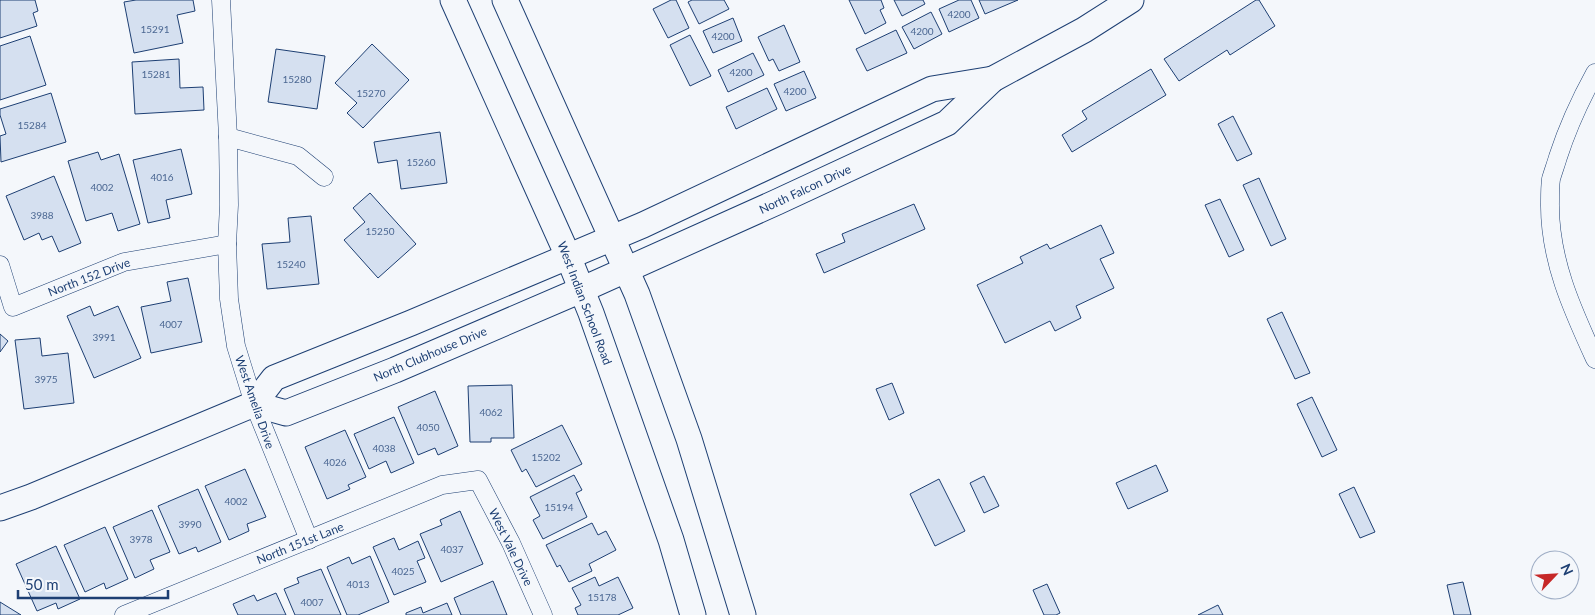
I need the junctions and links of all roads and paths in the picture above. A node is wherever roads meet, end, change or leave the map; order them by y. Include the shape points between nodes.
1 (221, 0) edge
2 (453, 0) edge
3 (505, 0) edge
4 (1131, 0) edge
5 (1595, 73) edge
6 (993, 80) junction
7 (228, 138) junction
8 (324, 177) dead end
9 (227, 244) junction
10 (590, 247) junction
11 (0, 265) edge
12 (626, 269) junction
13 (604, 280) joint
14 (581, 290) junction
15 (411, 322) junction
16 (425, 356) junction
17 (1595, 359) edge
18 (254, 404) junction
19 (478, 480) joint
20 (0, 508) edge
21 (309, 540) junction
22 (124, 615) edge
23 (543, 615) edge
24 (693, 615) edge
25 (743, 615) edge

1 - 7 street, West Amelia Drive
2 - 10 street, West Indian School Road
3 - 10 street, West Indian School Road
4 - 6 street, North Falcon Drive
5 - 17 street via 1574,111 1562,145 1551,180 1550,215 1560,277
6 - 10 street, North Falcon Drive via 932,89
6 - 12 street, North Falcon Drive via 947,123
7 - 8 street via 298,156
7 - 9 street, West Amelia Drive
9 - 11 street, North 152 Drive via 124,262 13,307
9 - 18 street, West Amelia Drive via 229,299 236,346
10 - 12 street, West Indian School Road
10 - 14 street, West Indian School Road
10 - 15 street
12 - 13 street, North Falcon Drive
12 - 25 street, West Indian School Road via 689,439
13 - 14 street, North Clubhouse Drive
14 - 16 street, North Clubhouse Drive
14 - 24 street, West Indian School Road via 650,479
15 - 16 street
15 - 18 street via 274,378
16 - 18 street, North Clubhouse Drive via 286,413
18 - 20 street
18 - 21 street, West Amelia Drive
19 - 21 street, North 151st Lane via 442,485
19 - 23 street, West Vale Drive
21 - 22 street, North 151st Lane

